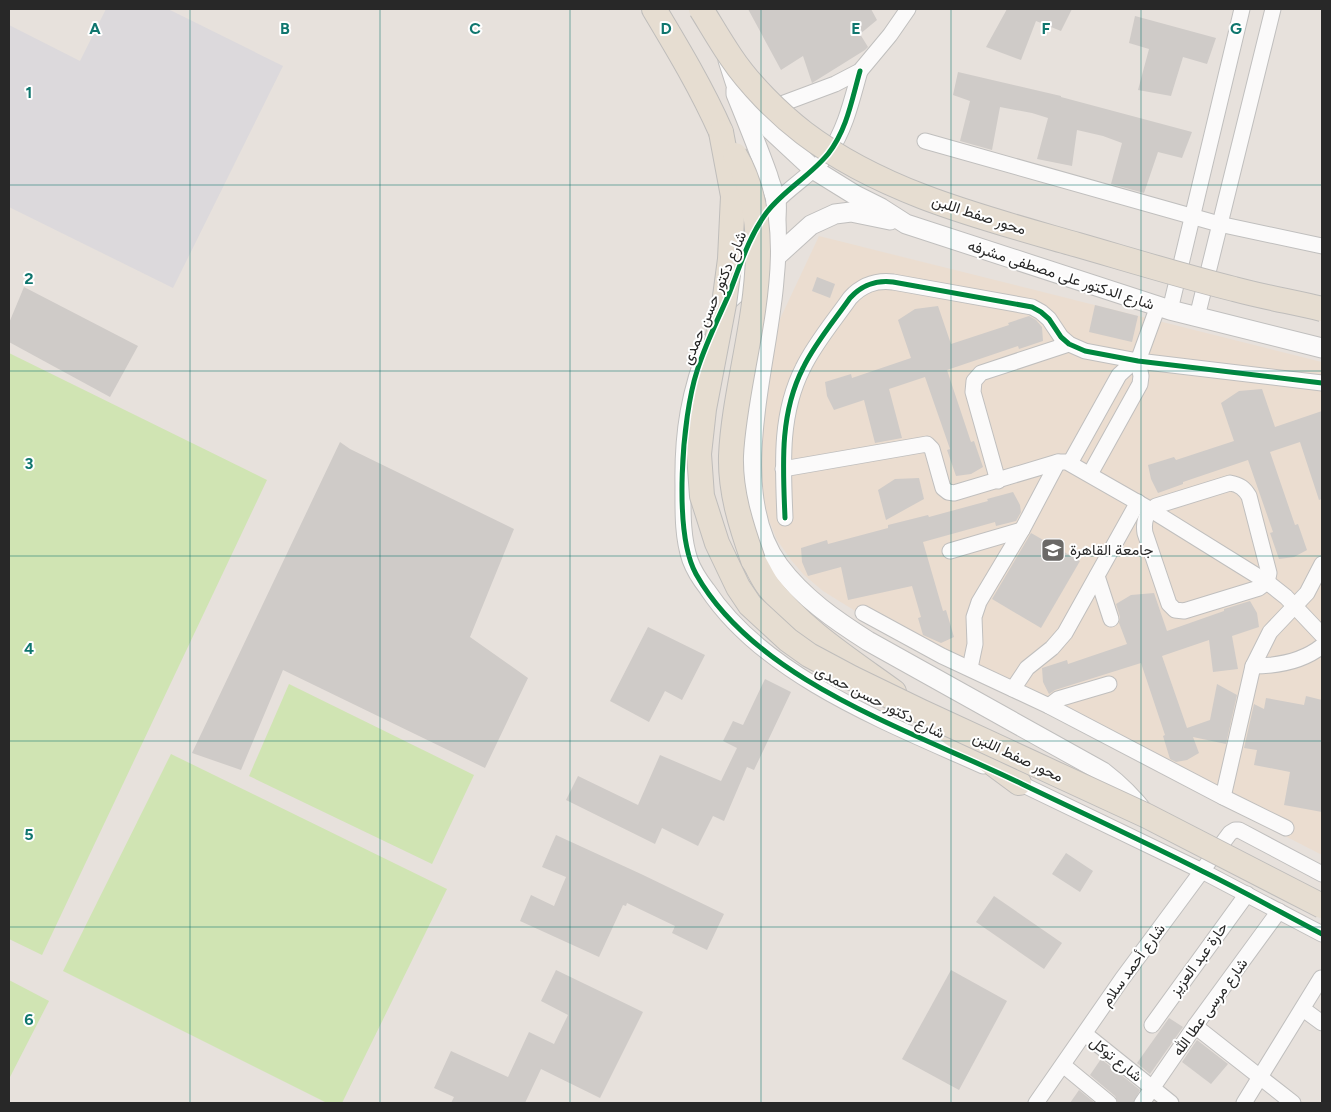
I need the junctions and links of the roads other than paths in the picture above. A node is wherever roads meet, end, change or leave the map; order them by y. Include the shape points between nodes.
1 (654, 9) edge
2 (701, 9) edge
3 (710, 9) edge
4 (908, 9) edge
5 (1242, 9) edge
6 (1273, 9) edge
7 (860, 71) junction
8 (737, 88) junction
9 (757, 112) junction
10 (721, 132) junction
11 (926, 141) dead end
12 (813, 169) junction
13 (776, 202) junction
14 (1193, 217) junction
15 (906, 224) junction
16 (1219, 224) junction
17 (1322, 246) edge
18 (776, 257) junction
19 (724, 303) junction
20 (1164, 308) junction
21 (1322, 309) edge
22 (1197, 317) junction
23 (1069, 344) junction
24 (1322, 348) edge
25 (1138, 361) junction
26 (1322, 383) edge
27 (1064, 462) junction
28 (783, 469) junction
29 (1090, 474) junction
30 (998, 481) junction
31 (1144, 506) junction
32 (785, 518) dead end
33 (1022, 530) junction
34 (950, 551) dead end
35 (1322, 564) edge
36 (1096, 576) junction
37 (1267, 582) junction
38 (1295, 606) junction
39 (863, 613) dead end
40 (1111, 619) dead end
41 (1322, 635) edge
42 (1322, 646) edge
43 (1253, 666) junction
44 (970, 668) junction
45 (1110, 684) dead end
46 (1013, 689) junction
47 (1049, 706) junction
48 (1020, 783) junction
49 (1223, 797) junction
50 (1146, 816) junction
51 (1286, 828) dead end
52 (1202, 871) junction
53 (1322, 874) edge
54 (1247, 894) junction
55 (1322, 906) edge
56 (1279, 911) junction
57 (1322, 934) edge
58 (1321, 978) dead end
59 (1303, 1008) junction
60 (1322, 1023) edge
61 (1152, 1025) dead end
62 (1195, 1026) junction
63 (1085, 1034) junction
64 (1062, 1065) junction
65 (1260, 1077) junction
66 (1152, 1088) junction
67 (1036, 1103) edge
68 (1109, 1103) edge
69 (1142, 1103) edge
70 (1171, 1103) edge
71 (1244, 1103) edge
72 (1293, 1103) edge

1 - 10 main road, محور صفط اللبن via 709,104
2 - 21 main road, محور صفط اللبن, bridge via 732,58 784,116 828,149 901,188 947,206 1234,290
3 - 8 street via 724,40
4 - 7 street, شارع دكتور حسن حمدى
5 - 14 street
6 - 16 street
7 - 9 street, شارع دكتور حسن حمدى via 809,95
7 - 12 street, شارع دكتور حسن حمدى via 840,134 828,155
8 - 9 street, شارع الدكتور على مصطفى مشرفه via 743,90
8 - 13 street via 736,94
9 - 12 street, شارع الدكتور على مصطفى مشرفه
10 - 48 main road, bridge via 741,165 756,220 755,301 731,457 740,524 753,560 767,585 808,628
10 - 50 main road, محور صفط اللبن, bridge via 733,196 731,250 699,454 702,496 717,543 738,587 750,605 809,655 920,712
11 - 14 street
12 - 13 street, شارع دكتور حسن حمدى
12 - 15 street, شارع الدكتور على مصطفى مشرفه
13 - 18 street
13 - 19 street, شارع دكتور حسن حمدى via 751,239
14 - 16 street
14 - 20 street
15 - 18 street via 851,212 835,214 811,225
15 - 20 street, شارع الدكتور على مصطفى مشرفه
16 - 17 street
16 - 22 street
18 - 19 street
18 - 50 street via 772,307 752,434 752,471 757,514 778,565 802,593 831,618 1103,772 1133,797
19 - 48 street, شارع دكتور حسن حمدى via 696,371 682,460 684,531 696,573 718,606 751,641 818,687
20 - 22 street, شارع الدكتور على مصطفى مشرفه
20 - 25 street
22 - 24 street, شارع الدكتور على مصطفى مشرفه
23 - 25 street via 1085,351
23 - 28 street via 1049,319 1032,307 893,282 871,283 850,298 802,368 786,417
23 - 30 street via 981,373 974,381 973,392
25 - 26 street
25 - 27 street via 1119,375
25 - 29 street via 1140,384
27 - 29 street
27 - 30 street
27 - 33 street
28 - 30 street via 924,444 932,449 943,488 948,492
28 - 32 street
29 - 31 street
31 - 36 street
31 - 37 street
31 - 37 street via 1156,506 1222,484 1238,484 1249,496 1268,573
31 - 37 street via 1145,532 1169,604 1176,610 1259,588
33 - 34 street
33 - 44 street via 976,609 975,644
35 - 38 street
36 - 40 street
36 - 46 street via 1064,633 1052,648 1027,668
37 - 38 street
38 - 41 street
38 - 43 street via 1270,632
39 - 44 street
42 - 43 street via 1286,664
43 - 49 street
44 - 46 street
45 - 47 street via 1058,699
46 - 47 street
47 - 49 street
48 - 52 street, شارع دكتور حسن حمدى
49 - 51 street
50 - 55 main road, محور صفط اللبن, bridge
52 - 53 street, شارع أحمد سلام via 1230,833 1239,830
52 - 54 street, شارع دكتور حسن حمدى
52 - 63 street, شارع أحمد سلام
54 - 56 street, شارع دكتور حسن حمدى
54 - 61 street, حارة عبد العزيز
56 - 57 street, شارع دكتور حسن حمدى
56 - 62 street, شارع مرسى عطا الله
58 - 59 street
59 - 60 street
59 - 65 street
62 - 65 street
62 - 66 street, شارع مرسى عطا الله
63 - 64 street, شارع أحمد سلام
63 - 66 street, شارع توكل
64 - 67 street, شارع أحمد سلام
64 - 68 street
65 - 71 street
65 - 72 street
66 - 69 street, شارع مرسى عطا الله
66 - 70 street, شارع توكل

